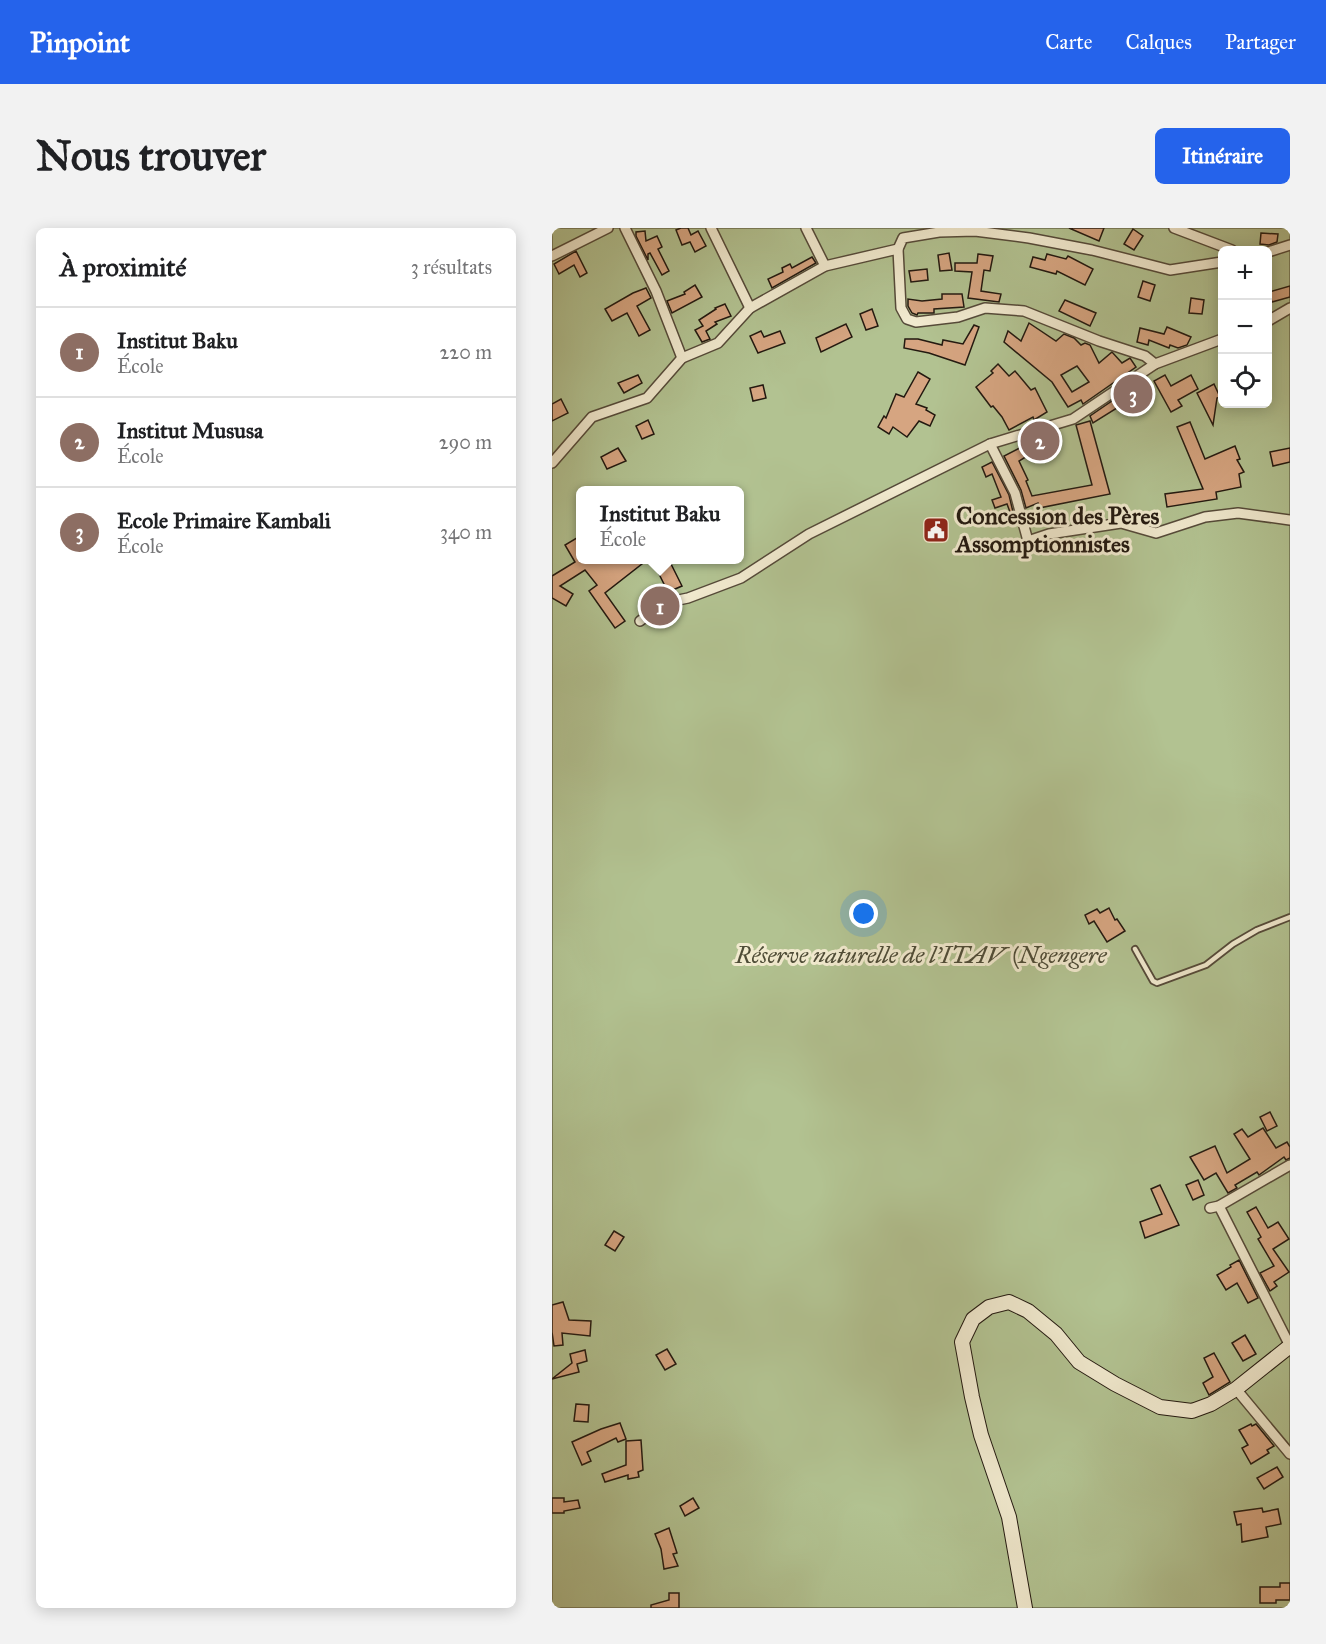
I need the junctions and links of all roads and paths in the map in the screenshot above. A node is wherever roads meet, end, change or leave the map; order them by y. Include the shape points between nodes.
1 (608, 228) edge
2 (625, 228) edge
3 (711, 228) edge
4 (806, 228) edge
5 (1174, 228) edge
6 (1200, 228) edge
7 (904, 233) edge
8 (1030, 233) edge
9 (1201, 239) junction
10 (1290, 244) edge
11 (1221, 246) edge
12 (897, 249) junction
13 (1272, 251) edge
14 (552, 256) edge
15 (1218, 263) edge
16 (825, 266) junction
17 (750, 308) junction
18 (1290, 308) edge
19 (1272, 319) edge
20 (1218, 340) edge
21 (682, 358) junction
22 (1155, 364) junction
23 (990, 444) junction
24 (552, 463) edge
25 (1290, 520) edge
26 (640, 621) dead end
27 (1290, 917) edge
28 (1135, 949) dead end
29 (1290, 1165) edge
30 (1290, 1346) edge
31 (1236, 1389) junction
32 (1290, 1454) edge
33 (1025, 1608) edge

1 - 14 street
2 - 21 street via 656,291
3 - 17 street
4 - 16 street
5 - 9 street
6 - 9 street
7 - 8 street
7 - 12 street
8 - 15 street via 1170,270
9 - 11 street
10 - 13 street
12 - 16 street
12 - 22 street via 902,308 907,319 916,322 958,317 986,308 1024,311 1145,356
16 - 17 street
17 - 21 street via 718,342
18 - 19 street
20 - 22 street
21 - 24 street via 646,398 592,417
22 - 23 street via 1073,419
23 - 25 street via 1015,493 1028,541 1121,523 1156,533 1205,517 1238,513
23 - 26 street via 809,534 741,578 664,603
27 - 28 lane via 1249,934 1206,965 1157,983
29 - 30 street via 1214,1207
30 - 31 street
31 - 32 street
31 - 33 street via 1192,1411 1160,1407 1079,1362 1056,1334 1028,1311 1009,1302 989,1307 973,1319 962,1342 981,1435 1009,1517

